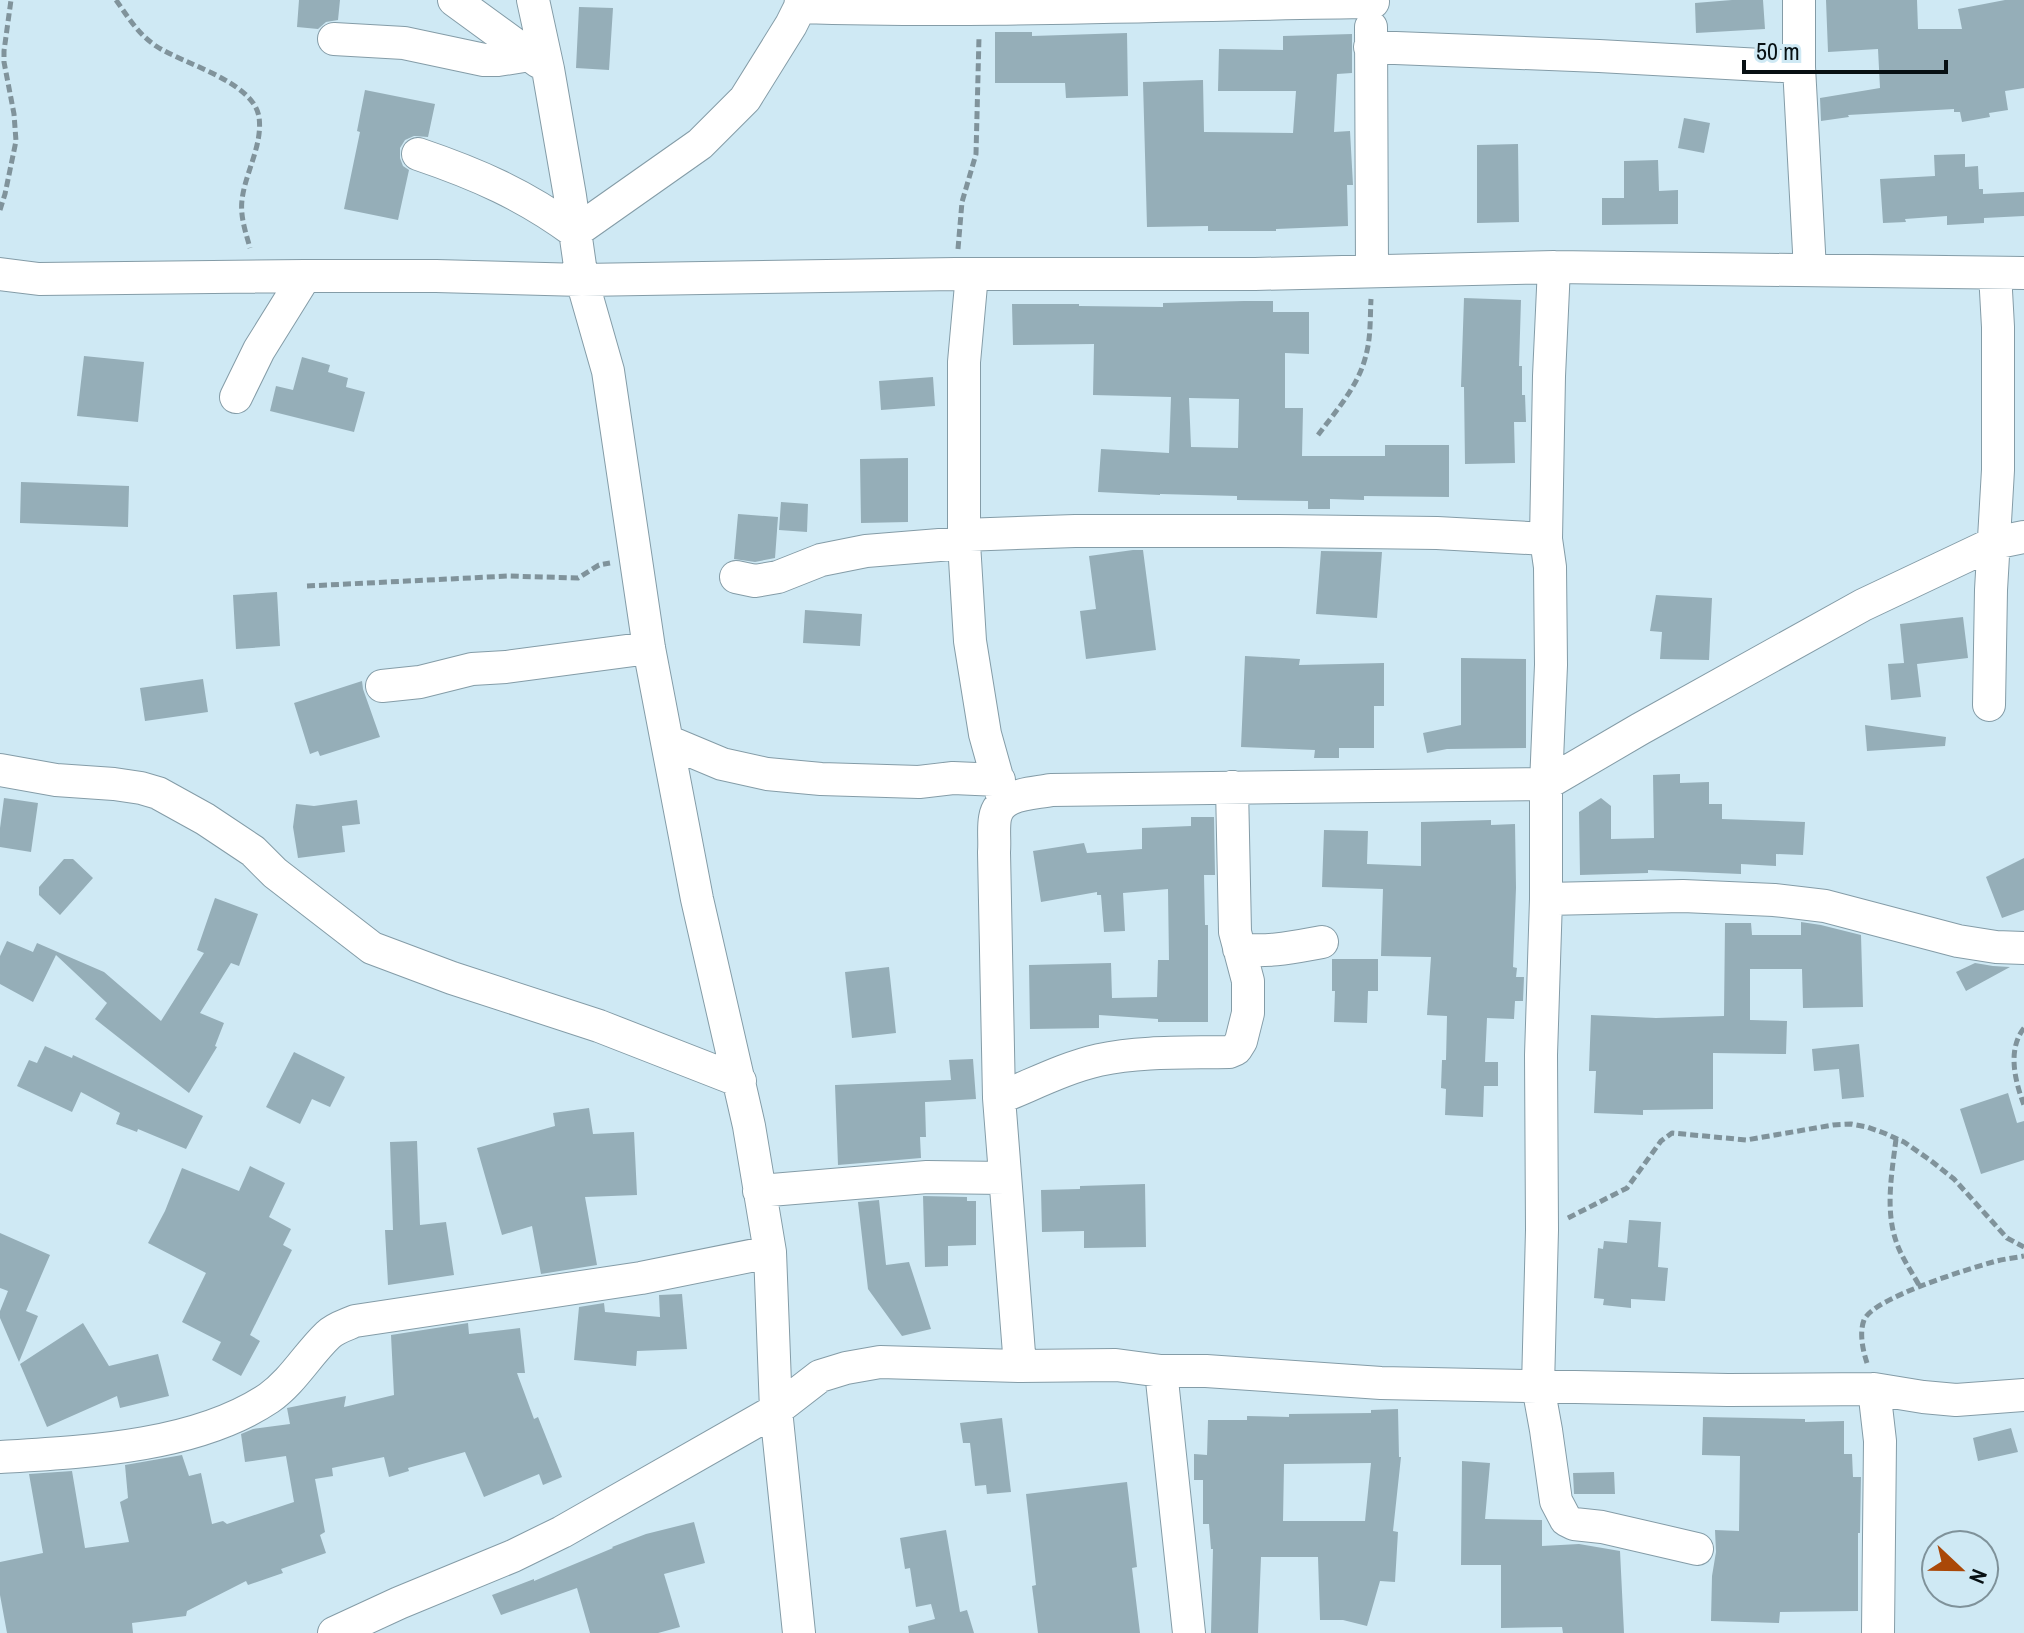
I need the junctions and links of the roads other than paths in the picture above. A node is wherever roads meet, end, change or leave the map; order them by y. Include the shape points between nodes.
1 (454, 0) edge
2 (533, 0) edge
3 (1799, 0) edge
4 (1373, 1) edge
5 (800, 4) edge
6 (334, 39) dead end
7 (1370, 47) junction
8 (539, 62) junction
9 (1799, 67) junction
10 (418, 154) dead end
11 (575, 232) junction
12 (1554, 267) junction
13 (1810, 270) junction
14 (1372, 271) junction
15 (2010, 273) edge
16 (0, 274) edge
17 (964, 274) junction
18 (305, 276) junction
19 (582, 280) junction
20 (236, 397) dead end
21 (964, 539) junction
22 (1546, 539) junction
23 (2009, 540) edge
24 (736, 577) dead end
25 (649, 648) junction
26 (382, 686) dead end
27 (1989, 705) dead end
28 (667, 741) junction
29 (0, 770) edge
30 (1546, 784) junction
31 (1232, 787) junction
32 (1002, 791) junction
33 (1546, 899) junction
34 (1322, 942) dead end
35 (2024, 948) edge
36 (1239, 949) junction
37 (740, 1081) junction
38 (999, 1098) junction
39 (1005, 1178) junction
40 (759, 1191) junction
41 (770, 1252) junction
42 (1020, 1366) junction
43 (1161, 1371) junction
44 (1538, 1386) junction
45 (1874, 1389) junction
46 (2024, 1395) edge
47 (776, 1410) junction
48 (0, 1457) edge
49 (1697, 1549) dead end
50 (347, 1630) edge
51 (1880, 1632) edge
52 (799, 1633) edge
53 (1189, 1633) edge

1 - 8 street
2 - 8 street
3 - 9 street
4 - 5 street via 901,10
4 - 7 street
5 - 11 street via 745,99 700,144
6 - 8 street via 404,43 484,60
7 - 9 street
7 - 14 street
8 - 11 street
9 - 13 street
10 - 11 street via 510,191
11 - 19 street
12 - 13 street
12 - 14 street
12 - 22 street
13 - 15 street
14 - 17 street
15 - 23 street via 1998,327 1998,470
16 - 18 street via 39,279
17 - 19 street
17 - 21 street
18 - 19 street
18 - 20 street
19 - 25 street via 608,371
21 - 22 street via 1075,531 1279,531
21 - 24 street via 855,553 755,581
21 - 32 street via 970,641 985,734
22 - 30 street via 1551,665
23 - 27 street via 1991,590
23 - 30 street via 1863,605
25 - 26 street via 472,669
25 - 28 street
28 - 32 street via 722,764 767,774 919,782 953,778
28 - 37 street
29 - 37 street via 158,793 253,851 372,948
30 - 31 street
30 - 33 street
31 - 32 street via 1051,790 1013,798
31 - 36 street
32 - 38 street via 994,852
33 - 35 street via 1774,900 1825,906 1958,941
33 - 44 street
34 - 36 street via 1273,951
36 - 38 street via 1248,981 1248,1013 1233,1051 1101,1060
37 - 40 street
38 - 39 street
39 - 40 street via 927,1177
39 - 42 street
40 - 41 street
41 - 47 street
41 - 48 street via 641,1278 355,1321 330,1333 280,1388 241,1414 180,1436 97,1450
42 - 43 street via 1116,1365
42 - 47 street via 870,1363 820,1376
43 - 44 street
43 - 53 street
44 - 45 street
44 - 49 street via 1556,1501 1566,1520
45 - 46 street via 1956,1400
45 - 51 street via 1881,1472
47 - 50 street via 562,1532
47 - 52 street

